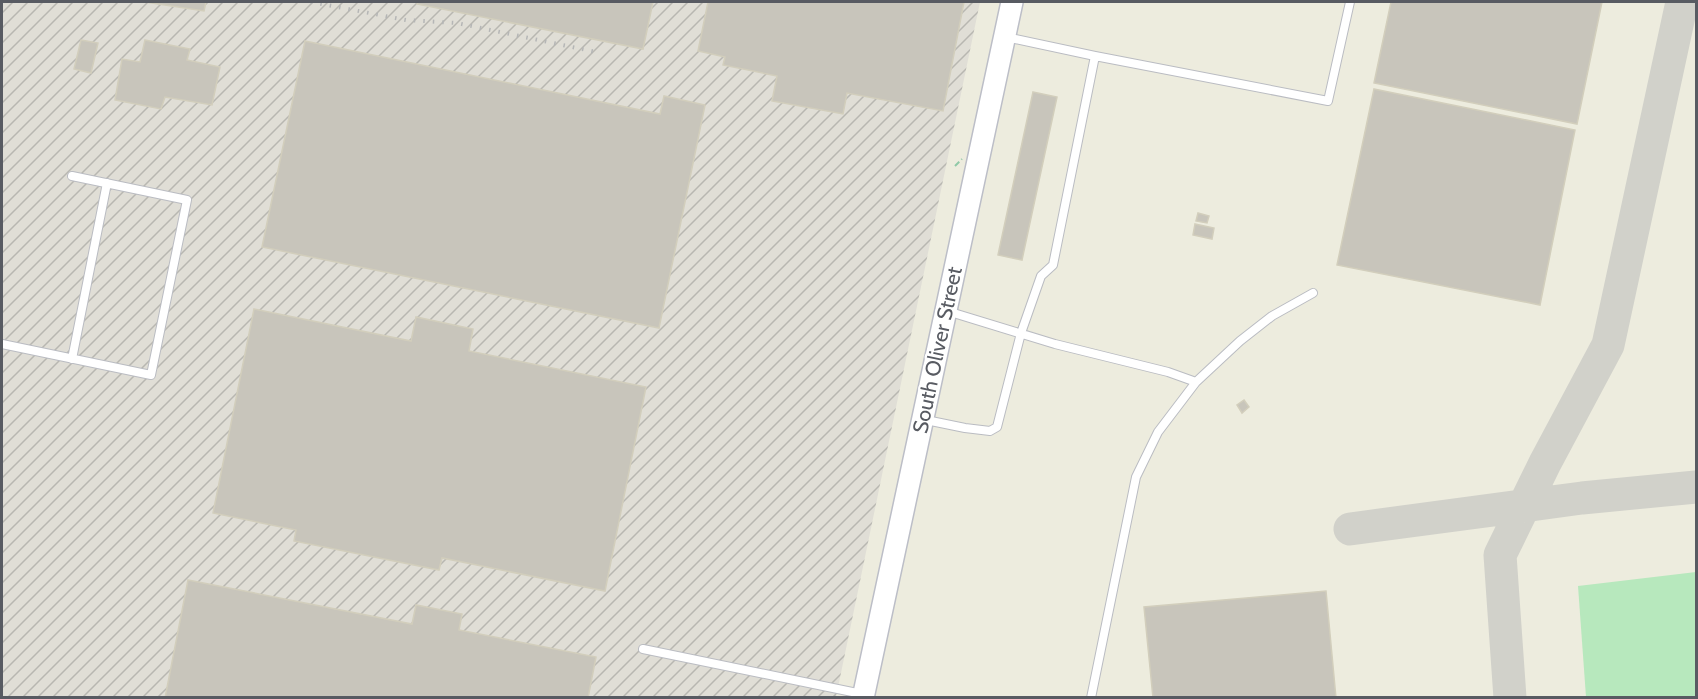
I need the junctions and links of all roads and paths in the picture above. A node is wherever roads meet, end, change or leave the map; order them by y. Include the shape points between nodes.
1 (1012, 2) edge
2 (1350, 2) edge
3 (1004, 36) junction
4 (1095, 56) junction
5 (72, 176) dead end
6 (107, 183) junction
7 (1313, 293) dead end
8 (946, 311) junction
9 (1021, 333) junction
10 (2, 344) edge
11 (72, 359) junction
12 (1196, 382) junction
13 (922, 419) junction
14 (643, 650) dead end
15 (863, 696) edge
16 (1091, 698) edge

1 - 3 main road, South Oliver Street
2 - 4 lane via 1328,101
3 - 4 lane
3 - 8 main road, South Oliver Street
4 - 9 lane via 1053,266 1041,276
5 - 6 lane
6 - 11 lane
6 - 11 lane via 187,200 151,375
7 - 12 lane via 1272,316
8 - 9 lane
8 - 13 main road, South Oliver Street
9 - 12 lane
9 - 13 lane via 997,427 990,431
10 - 11 lane
12 - 16 lane via 1158,432 1136,477
13 - 15 main road, South Oliver Street
14 - 15 lane

